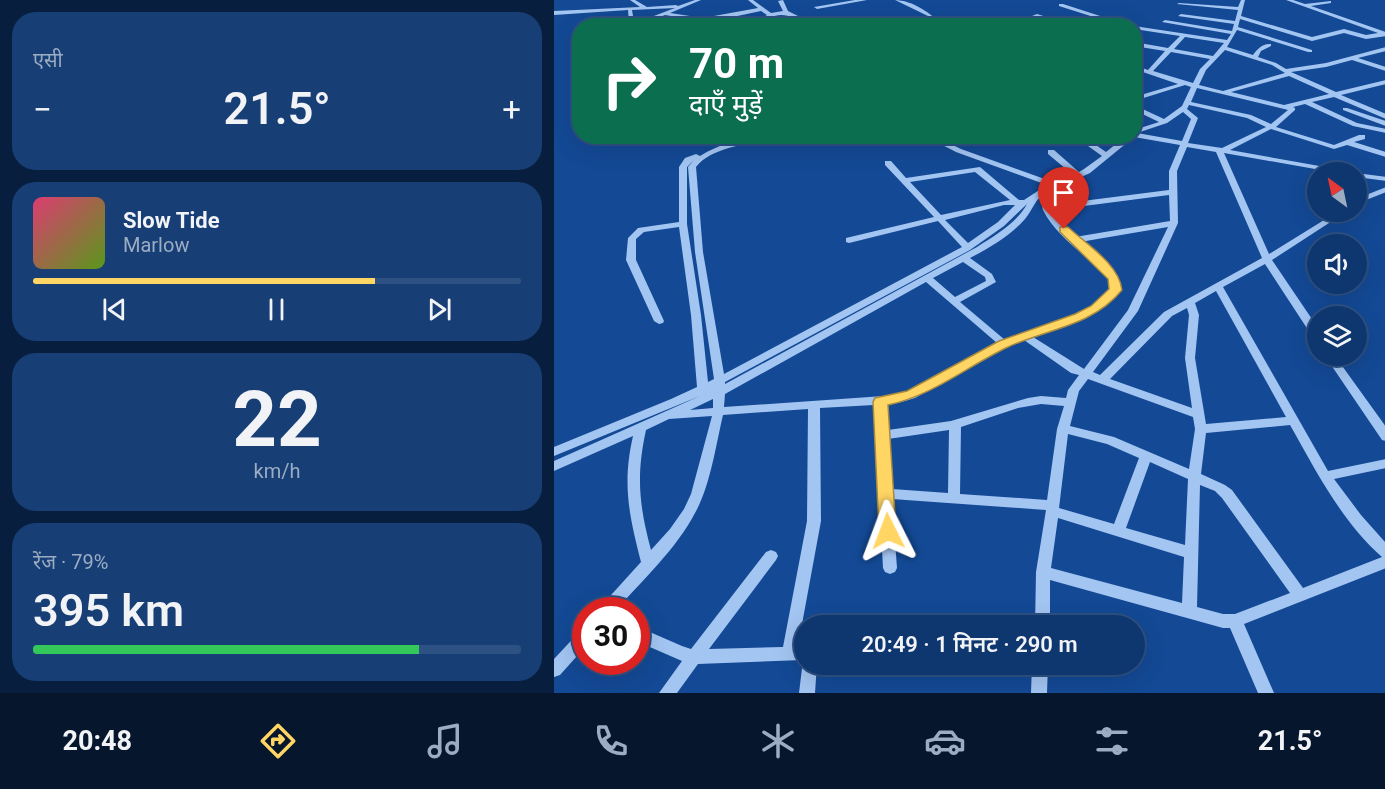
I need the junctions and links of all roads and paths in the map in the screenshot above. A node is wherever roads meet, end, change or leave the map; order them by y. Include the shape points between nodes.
1 (632, 0) edge
2 (699, 0) edge
3 (750, 0) edge
4 (781, 0) edge
5 (865, 0) edge
6 (897, 0) edge
7 (1199, 0) edge
8 (1288, 0) edge
9 (1329, 2) dead end
10 (1179, 4) dead end
11 (1242, 5) edge
12 (679, 6) junction
13 (818, 6) dead end
14 (1061, 6) dead end
15 (1305, 7) junction
16 (644, 9) junction
17 (761, 9) junction
18 (630, 10) junction
19 (786, 12) junction
20 (554, 13) edge
21 (667, 14) junction
22 (770, 15) junction
23 (795, 16) dead end
24 (1181, 16) dead end
25 (1192, 17) junction
26 (631, 18) edge
27 (654, 18) edge
28 (691, 18) edge
29 (714, 18) edge
30 (765, 18) edge
31 (933, 18) edge
32 (1102, 18) edge
33 (1165, 22) dead end
34 (1236, 25) junction
35 (1188, 26) junction
36 (1142, 28) edge
37 (1385, 34) edge
38 (1184, 35) junction
39 (1226, 45) junction
40 (1269, 45) dead end
41 (1142, 46) edge
42 (1385, 49) edge
43 (1169, 51) junction
44 (1310, 51) dead end
45 (1255, 57) junction
46 (1213, 58) junction
47 (1352, 58) junction
48 (1385, 69) edge
49 (1142, 70) edge
50 (1146, 72) junction
51 (1286, 72) junction
52 (1142, 73) edge
53 (1385, 82) edge
54 (1185, 84) junction
55 (1194, 86) junction
56 (1225, 92) junction
57 (1334, 94) junction
58 (1142, 97) edge
59 (1304, 101) junction
60 (1185, 106) junction
61 (1284, 107) junction
62 (1344, 109) dead end
63 (1142, 111) edge
64 (1385, 116) edge
65 (1165, 122) junction
66 (1385, 124) edge
67 (1273, 126) junction
68 (1142, 131) edge
69 (1385, 131) edge
70 (1142, 136) edge
71 (1361, 137) dead end
72 (1348, 143) junction
73 (727, 144) edge
74 (741, 144) edge
75 (945, 144) edge
76 (1089, 144) edge
77 (1122, 144) edge
78 (1182, 146) junction
79 (1051, 152) dead end
80 (1220, 152) junction
81 (1385, 155) edge
82 (1107, 156) junction
83 (888, 163) dead end
84 (1307, 166) edge
85 (1078, 175) junction
86 (1367, 177) edge
87 (906, 180) junction
88 (1385, 180) edge
89 (1049, 189) junction
90 (1385, 189) edge
91 (1173, 192) junction
92 (1367, 197) edge
93 (1026, 201) junction
94 (1046, 208) junction
95 (941, 218) junction
96 (1326, 222) edge
97 (1174, 223) junction
98 (683, 224) junction
99 (849, 240) dead end
100 (1075, 240) junction
101 (965, 253) junction
102 (1267, 259) junction
103 (927, 278) junction
104 (1218, 287) junction
105 (954, 301) junction
106 (1190, 301) junction
107 (1307, 320) edge
108 (659, 321) dead end
109 (1026, 337) junction
110 (1004, 344) junction
111 (1337, 366) edge
112 (1085, 373) junction
113 (1103, 379) junction
114 (721, 385) junction
115 (703, 394) junction
116 (880, 402) junction
117 (1071, 403) junction
118 (814, 406) junction
119 (718, 414) junction
120 (670, 415) junction
121 (1200, 415) junction
122 (1292, 421) junction
123 (955, 424) junction
124 (640, 429) junction
125 (1063, 429) junction
126 (1201, 429) junction
127 (882, 435) junction
128 (1385, 437) edge
129 (554, 452) edge
130 (1146, 456) junction
131 (1385, 463) edge
132 (554, 466) edge
133 (1325, 476) junction
134 (1194, 477) junction
135 (886, 494) junction
136 (954, 498) junction
137 (1052, 508) junction
138 (1118, 531) junction
139 (1191, 553) junction
140 (1385, 553) edge
141 (771, 556) dead end
142 (1385, 562) edge
143 (648, 564) junction
144 (890, 568) dead end
145 (1043, 572) junction
146 (1300, 596) junction
147 (619, 597) edge
148 (1189, 612) junction
149 (802, 615) edge
150 (1042, 615) edge
151 (1235, 621) junction
152 (650, 639) edge
153 (572, 650) edge
154 (794, 654) edge
155 (696, 657) junction
156 (554, 670) edge
157 (808, 675) edge
158 (1040, 675) edge
159 (667, 693) edge
160 (807, 693) edge
161 (1039, 693) edge
162 (1265, 693) edge

1 - 16 street
2 - 12 street
3 - 17 street
4 - 19 street
5 - 13 street
6 - 31 street
7 - 11 street
8 - 15 street
9 - 15 street
10 - 11 street
11 - 34 street
12 - 16 street
12 - 21 street
14 - 32 street
15 - 37 street
16 - 18 street
17 - 22 street
17 - 29 street
18 - 20 street
18 - 26 street
19 - 22 street
19 - 23 street
21 - 27 street
21 - 28 street
22 - 30 street
24 - 25 street
25 - 34 street
25 - 35 street
33 - 35 street
34 - 35 street
34 - 37 street via 1312,39 1344,31 1366,37
34 - 39 street
34 - 44 street
36 - 38 street
38 - 39 street
38 - 43 street
39 - 45 street
39 - 46 street
40 - 45 street
41 - 43 street
42 - 47 street
43 - 46 street
43 - 50 street
45 - 51 street
46 - 55 street
47 - 48 street
47 - 51 street
49 - 50 street
50 - 52 street
50 - 54 street
51 - 56 street
51 - 57 street
53 - 57 street
54 - 55 street
54 - 58 street
55 - 56 street
55 - 60 street
56 - 61 street
57 - 59 street
57 - 64 street
59 - 61 street
59 - 69 street via 1355,125
60 - 65 street
60 - 67 street via 1249,117
60 - 78 street via 1195,118
61 - 67 street via 1293,110
62 - 66 street
63 - 65 street
65 - 68 street
67 - 72 street via 1334,147
67 - 80 street
70 - 78 street
71 - 72 street
72 - 81 street
73 - 98 street via 688,160 683,167
74 - 114 street via 707,155 692,167 700,252
75 - 89 street via 1004,165
76 - 82 street
77 - 82 street
78 - 80 street
78 - 91 street via 1173,171
79 - 85 street
80 - 84 street
80 - 102 street
82 - 85 street
83 - 87 street
85 - 89 street
86 - 88 street
87 - 93 street via 977,169
87 - 95 street
89 - 93 street
89 - 94 street
90 - 92 street
91 - 94 street
91 - 97 street
93 - 95 street
93 - 101 street via 1031,208 1011,228
94 - 100 street
95 - 99 street
95 - 101 street
96 - 102 street
97 - 100 street
97 - 112 street via 1133,311
98 - 108 street via 641,230 632,238 632,260
98 - 115 street
100 - 109 street via 1115,278 1115,290 1096,309
101 - 103 street
101 - 105 street via 991,282
101 - 114 street
102 - 104 street
102 - 107 street
103 - 105 street
103 - 114 street
104 - 106 street
104 - 122 street
105 - 110 street
106 - 113 street via 1158,323
106 - 121 street via 1194,315 1190,358
109 - 110 street
109 - 112 street
110 - 116 street via 911,395
111 - 128 street
112 - 113 street
112 - 117 street
113 - 121 street
114 - 115 street
114 - 119 street
115 - 120 street
115 - 129 street
116 - 118 street
116 - 127 street
117 - 123 street via 1032,399
117 - 125 street
118 - 119 street
118 - 149 street via 814,521
119 - 120 street
119 - 143 street via 690,511
120 - 124 street
121 - 126 street
122 - 126 street
122 - 133 street
123 - 127 street
123 - 136 street
124 - 132 street
124 - 143 street via 632,466 632,497
125 - 130 street via 1110,440
125 - 137 street
126 - 134 street
127 - 135 street
130 - 134 street
130 - 138 street
131 - 133 street
133 - 140 street
134 - 139 street
134 - 146 street via 1227,494
135 - 136 street
135 - 144 street
136 - 137 street
137 - 138 street
137 - 145 street
138 - 139 street
139 - 148 street
141 - 155 street
142 - 146 street
143 - 147 street
145 - 148 street
145 - 150 street
146 - 151 street
148 - 151 street
151 - 162 street
152 - 155 street
153 - 156 street
154 - 155 street
155 - 159 street
157 - 160 street
158 - 161 street

